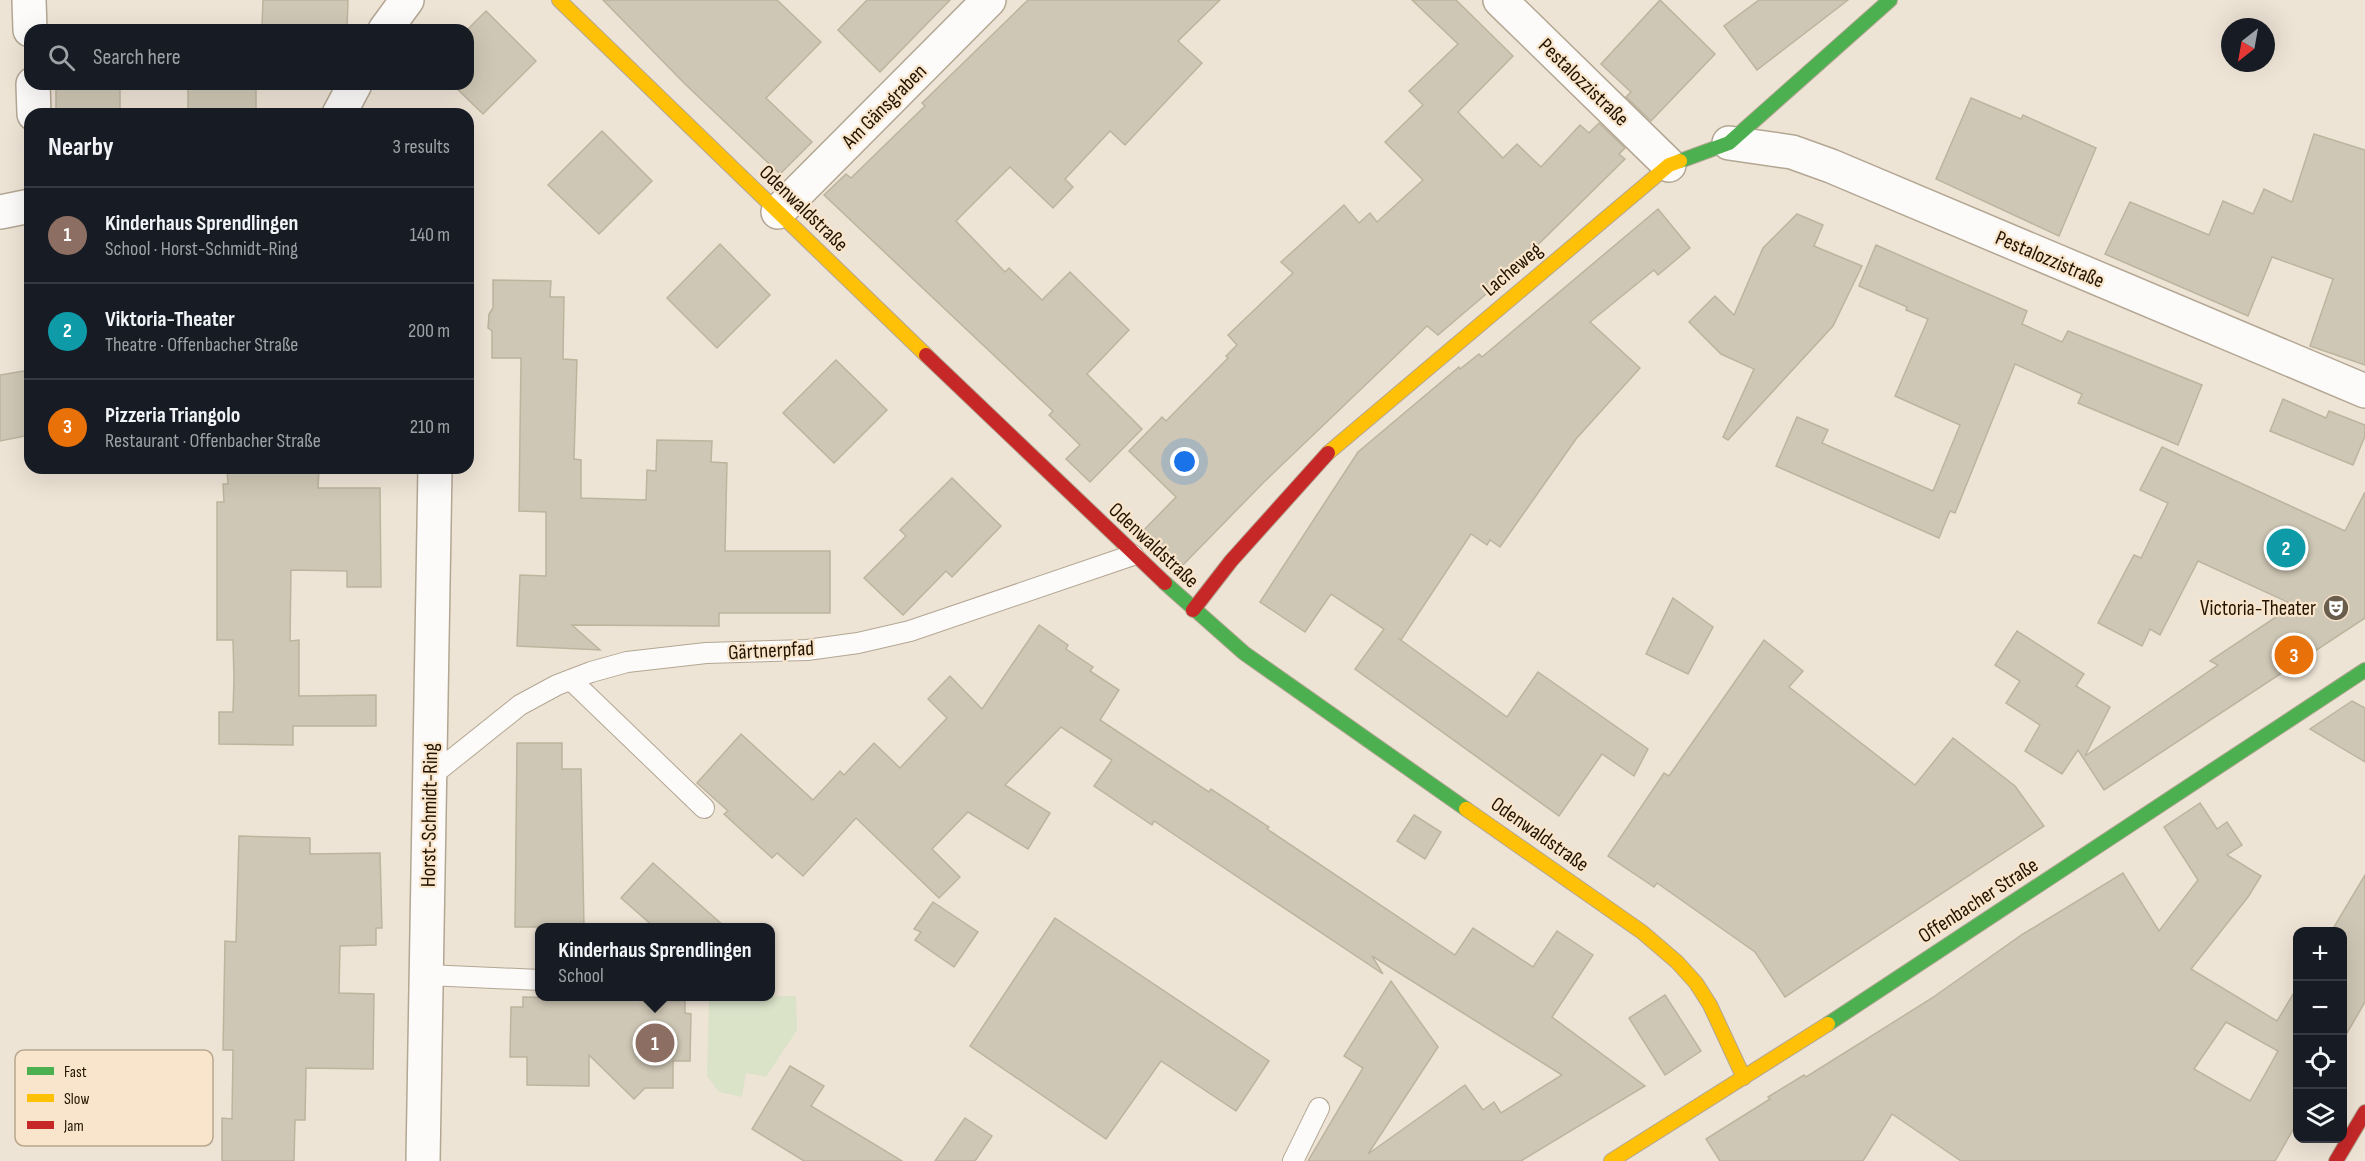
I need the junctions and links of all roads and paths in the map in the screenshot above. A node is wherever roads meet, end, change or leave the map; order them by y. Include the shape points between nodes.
1 (29, 0) edge
2 (407, 0) edge
3 (559, 0) edge
4 (989, 0) edge
5 (1500, 0) edge
6 (1890, 0) edge
7 (30, 24) edge
8 (389, 24) edge
9 (33, 90) edge
10 (352, 90) edge
11 (34, 108) edge
12 (342, 108) edge
13 (1730, 142) junction
14 (1669, 165) junction
15 (24, 207) edge
16 (0, 212) edge
17 (778, 212) junction
18 (2365, 392) edge
19 (435, 474) edge
20 (1133, 555) junction
21 (1193, 610) junction
22 (2365, 670) edge
23 (571, 680) junction
24 (430, 777) junction
25 (704, 808) dead end
26 (427, 975) junction
27 (535, 980) edge
28 (1744, 1078) junction
29 (1319, 1108) dead end
30 (2365, 1112) edge
31 (423, 1161) edge
32 (1293, 1161) edge
33 (1611, 1161) edge
34 (2336, 1161) edge

1 - 7 street
2 - 8 street
3 - 17 street, Odenwaldstraße
4 - 17 street, Am Gänsgraben
5 - 14 street, Pestalozzistraße
6 - 13 street, Lacheweg
9 - 11 street
10 - 12 street
13 - 14 street, Lacheweg
13 - 18 street, Pestalozzistraße via 1792,152 1831,166
14 - 21 street, Lacheweg via 1325,455
15 - 16 street
17 - 20 street, Odenwaldstraße
19 - 24 street, Horst-Schmidt-Ring
20 - 21 street, Odenwaldstraße
20 - 23 lane, Gärtnerpfad via 910,631 858,643 627,662
21 - 28 street, Odenwaldstraße via 1244,652 1642,932 1697,984
22 - 28 street, Offenbacher Straße
23 - 24 lane, Gärtnerpfad via 520,705
23 - 25 lane
24 - 26 street, Horst-Schmidt-Ring
26 - 27 lane
26 - 31 street, Horst-Schmidt-Ring
28 - 33 street, Offenbacher Straße
29 - 32 lane
30 - 34 street

